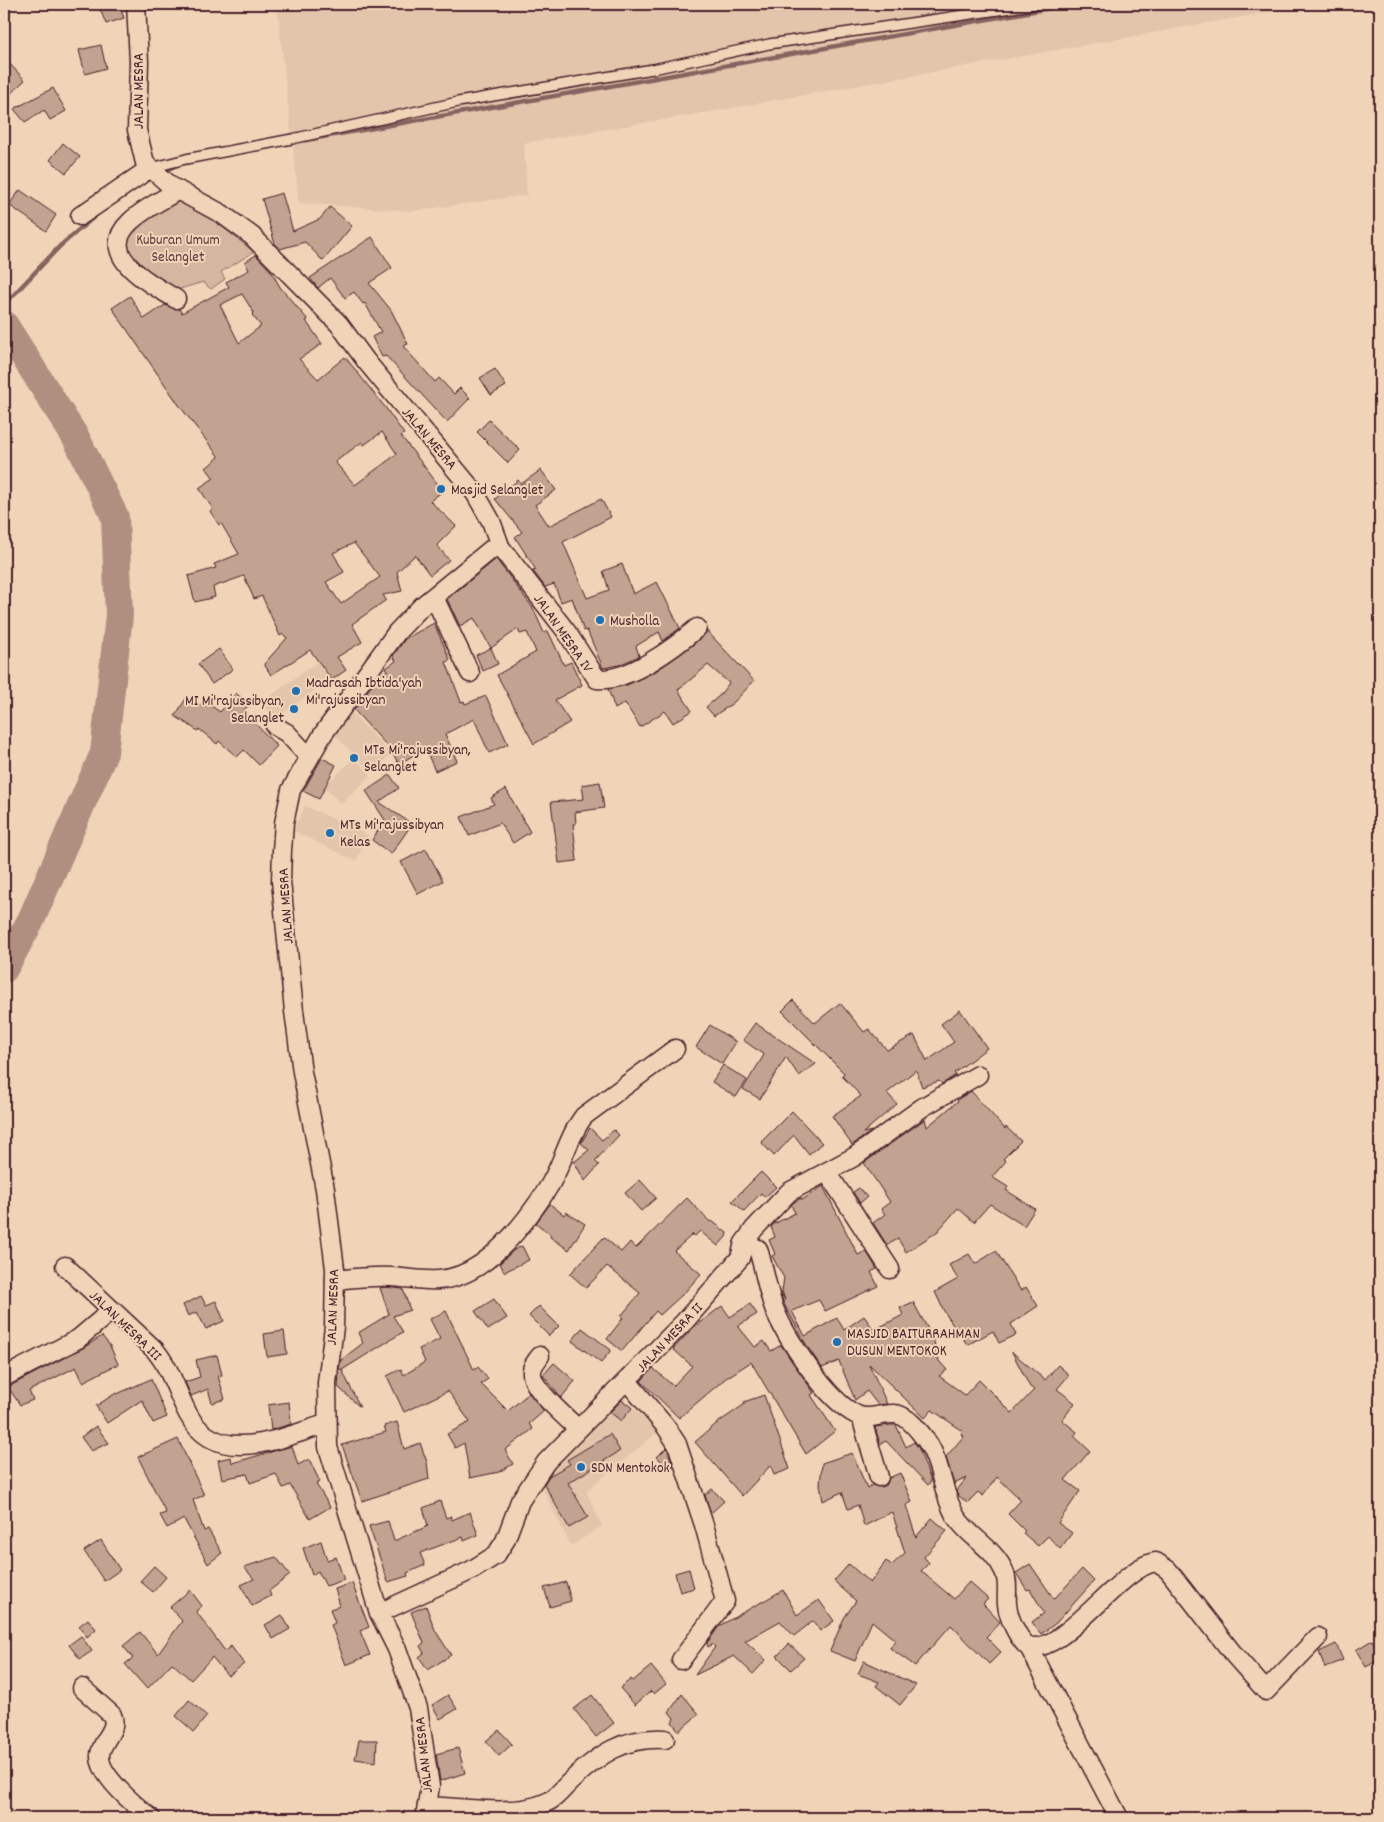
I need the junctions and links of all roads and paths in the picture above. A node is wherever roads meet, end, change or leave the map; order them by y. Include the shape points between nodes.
1 (136, 4) edge
2 (1038, 4) edge
3 (152, 171) junction
4 (175, 189) junction
5 (80, 216) dead end
6 (176, 299) dead end
7 (498, 544) junction
8 (434, 597) junction
9 (697, 628) dead end
10 (470, 673) dead end
11 (275, 726) dead end
12 (309, 757) junction
13 (675, 1049) dead end
14 (978, 1075) dead end
15 (827, 1172) junction
16 (744, 1243) junction
17 (65, 1266) dead end
18 (890, 1269) dead end
19 (335, 1280) junction
20 (111, 1311) junction
21 (540, 1356) dead end
22 (4, 1376) edge
23 (627, 1381) junction
24 (861, 1416) junction
25 (326, 1424) junction
26 (578, 1429) junction
27 (879, 1477) dead end
28 (379, 1613) junction
29 (1318, 1637) dead end
30 (1029, 1647) junction
31 (681, 1660) dead end
32 (82, 1688) dead end
33 (665, 1739) dead end
34 (508, 1809) junction
35 (426, 1812) edge
36 (152, 1818) edge
37 (523, 1818) edge
38 (1119, 1818) edge

1 - 3 street, JALAN MESRA via 139,62 137,130 143,159
2 - 3 lane via 769,44 653,69 458,102 292,139 186,158
3 - 4 street, JALAN MESRA
3 - 5 street
4 - 6 street via 130,222 121,234 120,248 123,260 132,270
4 - 7 street, JALAN MESRA via 222,214 252,236 339,324 475,493 491,521
7 - 8 street, JALAN MESRA
7 - 9 street, JALAN MESRA IV via 566,631 598,680 620,675 656,659
8 - 10 street
8 - 12 street, JALAN MESRA via 397,632
11 - 12 street via 287,733
12 - 19 street, JALAN MESRA via 289,798 284,823 281,881 295,1020 325,1189
13 - 19 street via 584,1116 576,1126 548,1189 493,1256 438,1280 390,1277
14 - 15 street, JALAN MESRA II via 936,1099 854,1157
15 - 16 street, JALAN MESRA II via 790,1192
15 - 18 street
16 - 23 street, JALAN MESRA II via 740,1258 718,1284
16 - 24 street via 758,1249 774,1308 813,1373 840,1403
17 - 20 street, JALAN MESRA III
19 - 25 street, JALAN MESRA
20 - 22 street via 78,1339
20 - 25 street, JALAN MESRA III via 160,1356 193,1422 218,1442 247,1447
21 - 26 street via 531,1375 538,1388
23 - 26 street, JALAN MESRA II
23 - 31 street via 677,1444 725,1601
24 - 27 street
24 - 30 street via 898,1415 905,1418 927,1442 936,1458 956,1517 992,1552 1002,1567 1007,1583 1007,1609 1021,1640
25 - 28 street, JALAN MESRA via 328,1447
26 - 28 street, JALAN MESRA II via 530,1484 496,1555 472,1570
28 - 35 street, JALAN MESRA via 397,1649 418,1708 430,1786
29 - 30 street via 1266,1691 1234,1656 1168,1570 1156,1562 1136,1572 1059,1637 1042,1646
30 - 38 street
32 - 36 street via 114,1720 102,1749 101,1762 126,1796
33 - 34 street via 645,1740 610,1749 554,1799 538,1806
34 - 35 street
34 - 37 street

